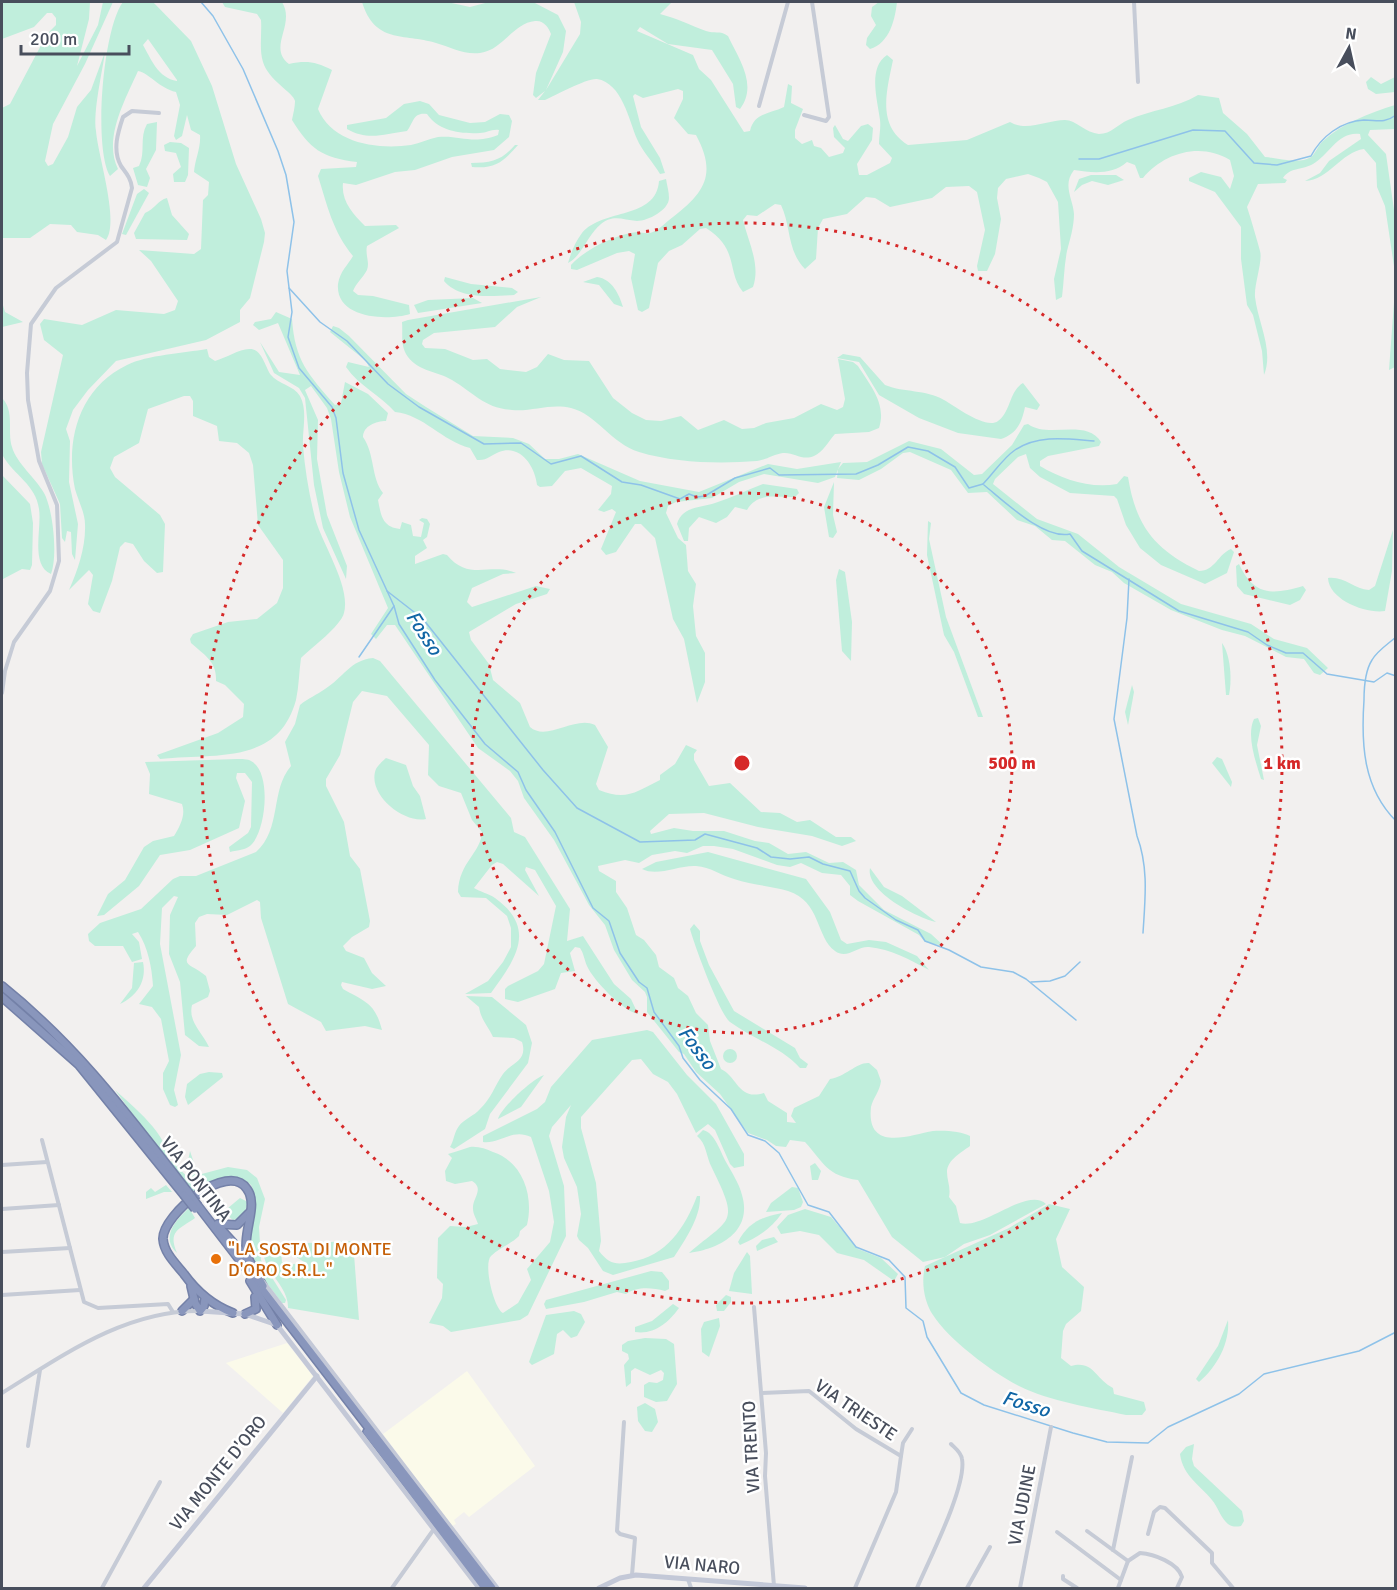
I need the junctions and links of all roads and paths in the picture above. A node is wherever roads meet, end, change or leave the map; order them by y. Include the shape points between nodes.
1 (788, 2) edge
2 (812, 2) edge
3 (1134, 2) edge
4 (1138, 82) dead end
5 (759, 106) dead end
6 (159, 113) dead end
7 (804, 116) dead end
8 (2, 693) edge
9 (2, 986) edge
10 (2, 997) edge
11 (42, 1140) dead end
12 (47, 1162) junction
13 (2, 1165) edge
14 (186, 1194) junction
15 (59, 1205) junction
16 (197, 1208) junction
17 (252, 1208) junction
18 (2, 1209) edge
19 (213, 1222) junction
20 (70, 1248) junction
21 (2, 1252) edge
22 (249, 1260) junction
23 (258, 1275) junction
24 (250, 1281) junction
25 (191, 1284) junction
26 (80, 1290) junction
27 (2, 1295) edge
28 (205, 1298) junction
29 (194, 1299) junction
30 (270, 1299) junction
31 (754, 1307) dead end
32 (200, 1311) junction
33 (178, 1312) junction
34 (233, 1313) junction
35 (244, 1314) junction
36 (277, 1326) junction
37 (40, 1370) junction
38 (317, 1376) junction
39 (2, 1393) edge
40 (762, 1393) junction
41 (624, 1422) dead end
42 (1051, 1427) dead end
43 (912, 1429) dead end
44 (370, 1434) junction
45 (951, 1443) dead end
46 (28, 1446) dead end
47 (901, 1456) junction
48 (1132, 1457) dead end
49 (160, 1482) dead end
50 (434, 1529) junction
51 (1088, 1531) dead end
52 (1057, 1532) dead end
53 (1148, 1534) dead end
54 (990, 1548) dead end
55 (1113, 1550) junction
56 (1128, 1561) junction
57 (463, 1569) junction
58 (632, 1575) junction
59 (1063, 1576) dead end
60 (688, 1579) junction
61 (1121, 1580) junction
62 (774, 1586) junction
63 (102, 1588) edge
64 (144, 1588) edge
65 (392, 1588) edge
66 (479, 1588) edge
67 (484, 1588) edge
68 (492, 1588) edge
69 (497, 1588) edge
70 (599, 1588) edge
71 (691, 1588) edge
72 (805, 1588) edge
73 (855, 1588) edge
74 (917, 1588) edge
75 (967, 1588) edge
76 (1020, 1588) edge
77 (1077, 1588) edge
78 (1118, 1588) edge
79 (1177, 1588) edge
80 (1233, 1588) edge

1 - 5 street
2 - 7 street via 829,117 826,121
3 - 4 street
6 - 8 street via 132,111 123,117 116,143 117,157 132,188 117,242 56,288 31,324 28,400 39,461 57,505 59,561 50,591 14,642 4,671
9 - 14 highway, VIA PONTINA via 56,1032 91,1069
10 - 14 highway, VIA PONTINA via 79,1065
11 - 12 street
12 - 13 street
12 - 15 street
14 - 16 highway, VIA PONTINA, bridge
15 - 18 street
15 - 20 street
16 - 19 highway
16 - 24 highway, VIA PONTINA
16 - 30 highway, VIA PONTINA
17 - 19 highway via 237,1225 226,1227
17 - 22 highway via 244,1242
17 - 25 highway via 246,1188 225,1179 213,1184 170,1219 164,1232 165,1246
19 - 22 highway
20 - 21 street
20 - 26 street
22 - 23 highway
23 - 30 highway
23 - 69 street
24 - 35 highway via 257,1306 253,1312
24 - 36 highway
24 - 44 highway, VIA PONTINA
25 - 28 highway
25 - 29 highway
26 - 27 street
26 - 33 street via 84,1302 92,1307 167,1304
28 - 32 highway
28 - 34 highway
29 - 32 highway
29 - 33 highway
30 - 44 highway, VIA PONTINA
31 - 40 street, VIA TRENTO
32 - 33 street
32 - 34 street
33 - 37 street via 106,1332
34 - 35 street
35 - 36 street
36 - 38 street
37 - 39 street
37 - 46 street
38 - 50 street
38 - 64 street, VIA MONTE D'ORO
40 - 47 street, VIA TRIESTE via 809,1391 852,1426
40 - 62 street, VIA TRENTO
41 - 58 street via 618,1531 635,1538
42 - 76 street, VIA UDINE
43 - 47 street via 903,1443
44 - 67 highway
44 - 68 highway
45 - 74 street via 962,1459 955,1500
47 - 73 street, VIA TRIESTE via 896,1491
48 - 55 street
49 - 63 street
50 - 57 street
50 - 65 street
51 - 55 street
52 - 61 street
53 - 80 street via 1155,1510 1165,1508 1212,1552 1212,1563
54 - 75 street
55 - 56 street
56 - 61 street
56 - 79 street via 1134,1554 1142,1553 1170,1564 1182,1575
57 - 66 street
57 - 67 highway
58 - 60 street, VIA NARO
58 - 70 street, VIA NARO
59 - 77 street
60 - 62 street, VIA NARO
60 - 71 street
61 - 78 street
62 - 72 street, VIA NARO

